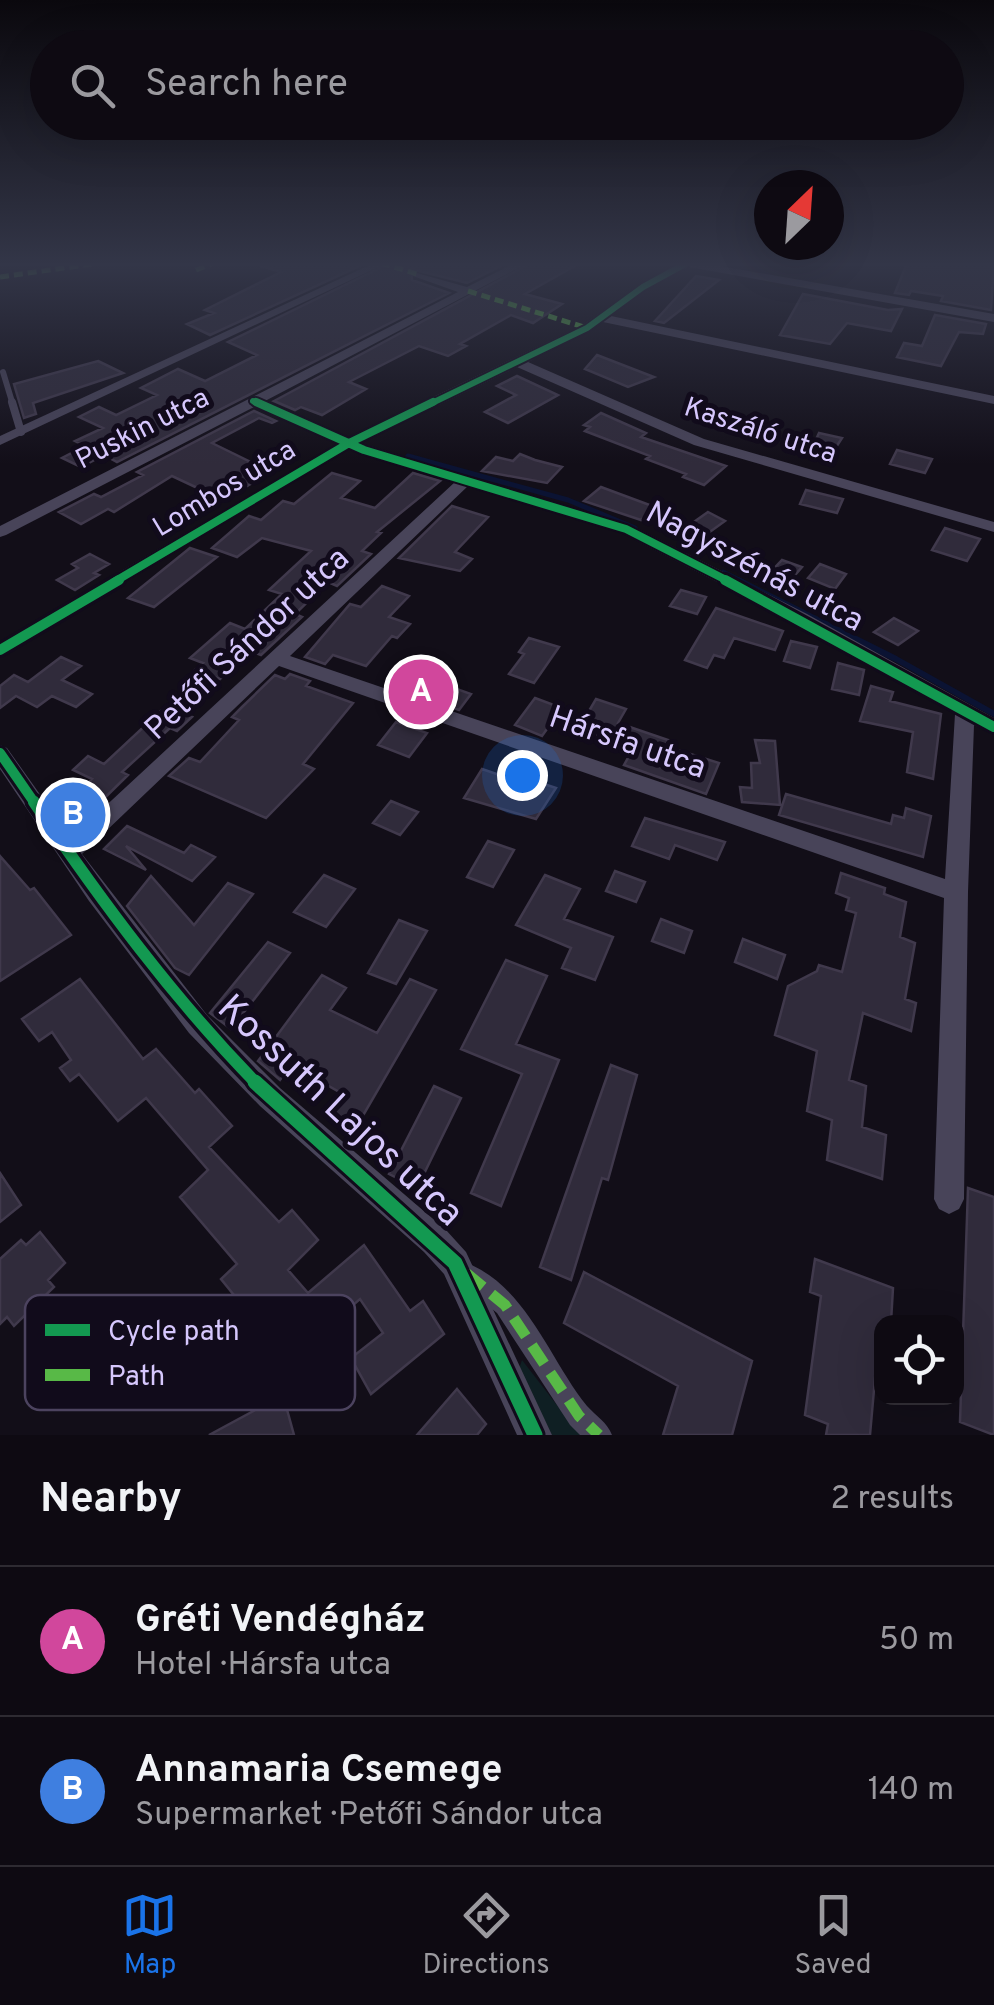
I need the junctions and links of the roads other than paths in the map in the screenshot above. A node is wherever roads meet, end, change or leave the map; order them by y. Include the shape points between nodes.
1 (238, 330) edge
2 (392, 330) edge
3 (581, 330) edge
4 (661, 330) edge
5 (518, 362) junction
6 (3, 372) dead end
7 (994, 400) edge
8 (253, 401) junction
9 (21, 432) junction
10 (0, 440) edge
11 (349, 443) junction
12 (466, 480) junction
13 (994, 527) edge
14 (0, 532) edge
15 (0, 650) edge
16 (278, 659) junction
17 (965, 710) junction
18 (994, 727) edge
19 (0, 753) edge
20 (70, 852) junction
21 (956, 892) junction
22 (948, 1199) dead end
23 (455, 1263) junction
24 (536, 1435) edge
25 (599, 1435) edge

1 - 9 street
2 - 8 street, Puskin utca
3 - 5 street, Lombos utca
4 - 7 street
5 - 11 street, Lombos utca
5 - 13 street, Kaszáló utca via 699,442
6 - 9 lane
8 - 11 street, Nagyszénás utca
8 - 14 street, Puskin utca
9 - 10 street
11 - 12 street, Nagyszénás utca
11 - 15 street, Lombos utca
12 - 16 street, Petőfi Sándor utca
12 - 17 street, Nagyszénás utca via 626,528
16 - 20 street, Petőfi Sándor utca
16 - 21 street, Hársfa utca
17 - 18 street, Nagyszénás utca
17 - 21 street
19 - 20 street, Kossuth Lajos utca
20 - 23 street, Kossuth Lajos utca via 228,1057
21 - 22 street
23 - 24 street, Kossuth Lajos utca
23 - 25 street, Kossuth Lajos utca via 505,1305

